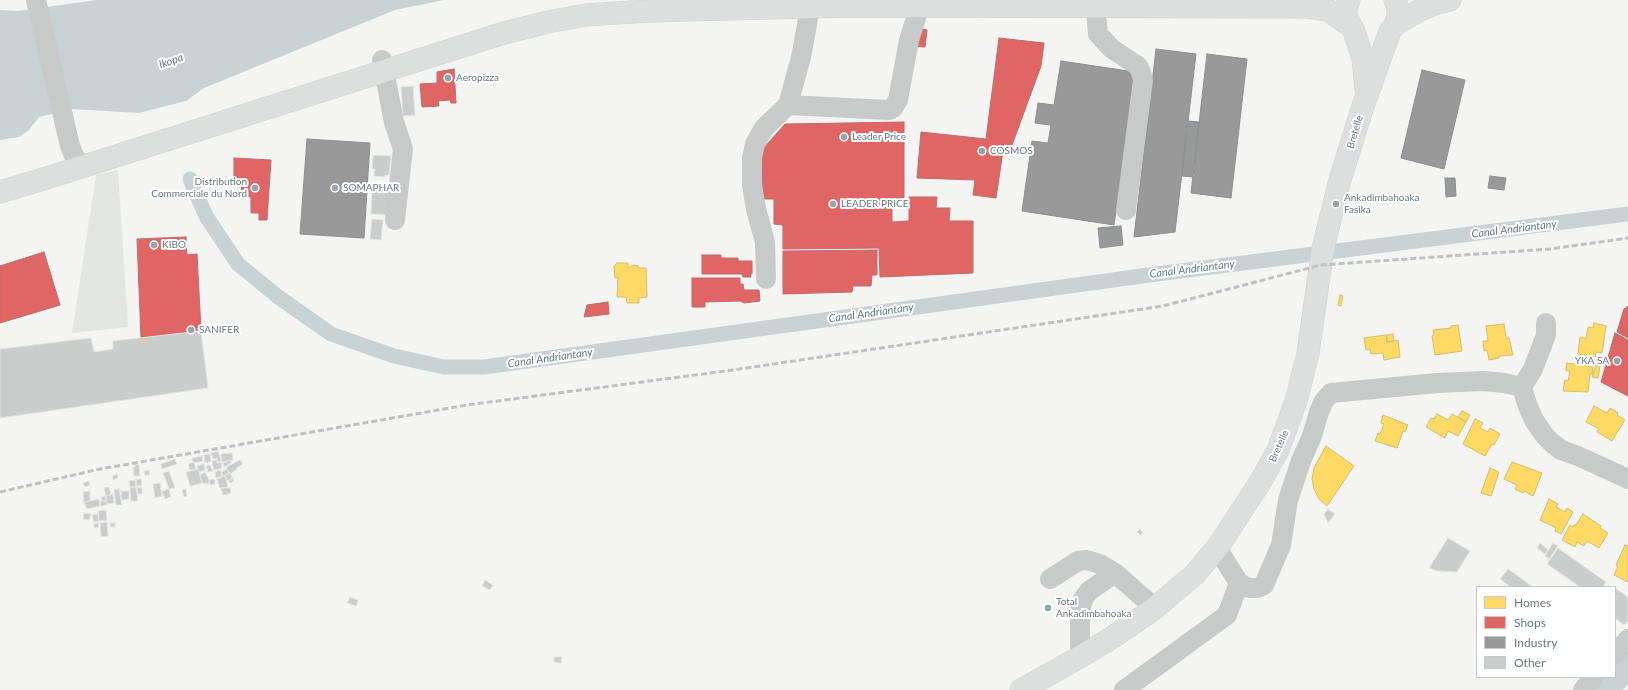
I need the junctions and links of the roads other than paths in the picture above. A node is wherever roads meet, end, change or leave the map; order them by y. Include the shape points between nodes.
1 (36, 0) edge
2 (733, 0) edge
3 (1349, 0) edge
4 (1395, 0) edge
5 (1450, 0) edge
6 (921, 3) edge
7 (1095, 3) edge
8 (1201, 3) edge
9 (810, 4) edge
10 (1352, 28) junction
11 (1392, 28) junction
12 (383, 65) junction
13 (1367, 94) junction
14 (788, 106) junction
15 (83, 161) junction
16 (0, 179) edge
17 (0, 192) edge
18 (1126, 210) dead end
19 (395, 220) dead end
20 (766, 279) dead end
21 (1546, 323) dead end
22 (1522, 388) junction
23 (1628, 479) edge
24 (1217, 548) junction
25 (1115, 573) junction
26 (1050, 579) dead end
27 (1239, 583) junction
28 (1155, 608) junction
29 (1628, 639) edge
30 (1616, 653) edge
31 (1080, 657) junction
32 (1593, 678) edge
33 (1021, 690) edge
34 (1124, 690) edge
35 (1582, 690) edge

1 - 15 street via 67,135
2 - 12 main road via 617,4 548,12 445,39
3 - 10 main road via 1346,17
4 - 11 main road, Bretelle via 1398,17
5 - 11 main road via 1420,10
6 - 7 main road
6 - 9 main road
6 - 14 street via 908,40 898,100 893,108 889,110
7 - 8 main road
7 - 18 street via 1098,34 1112,49 1138,66 1143,80
8 - 10 main road via 1328,10
9 - 12 main road via 586,16 548,22
9 - 14 street via 801,57
10 - 11 main road via 1360,36 1376,38 1384,36
10 - 13 main road via 1363,59
11 - 13 main road, Bretelle
12 - 15 main road
12 - 19 street via 394,122 403,149
13 - 24 main road, Bretelle via 1340,180 1323,248 1308,353 1289,422 1262,482
14 - 20 street via 764,128 755,144 752,158 752,185 765,242
15 - 16 main road
15 - 17 main road
21 - 22 street via 1546,335 1533,369
22 - 23 street via 1534,420 1552,443 1562,450
22 - 27 street via 1483,381 1331,393 1319,412 1301,461 1288,500 1281,545 1267,579 1264,585 1257,588 1249,588
24 - 27 street
24 - 28 main road, Bretelle via 1195,574
25 - 26 street via 1087,560 1078,561
25 - 28 street
25 - 31 street via 1089,591 1083,599 1080,611
27 - 34 street via 1227,615
28 - 31 main road, Bretelle
29 - 30 street
31 - 33 main road, Bretelle
32 - 35 street

